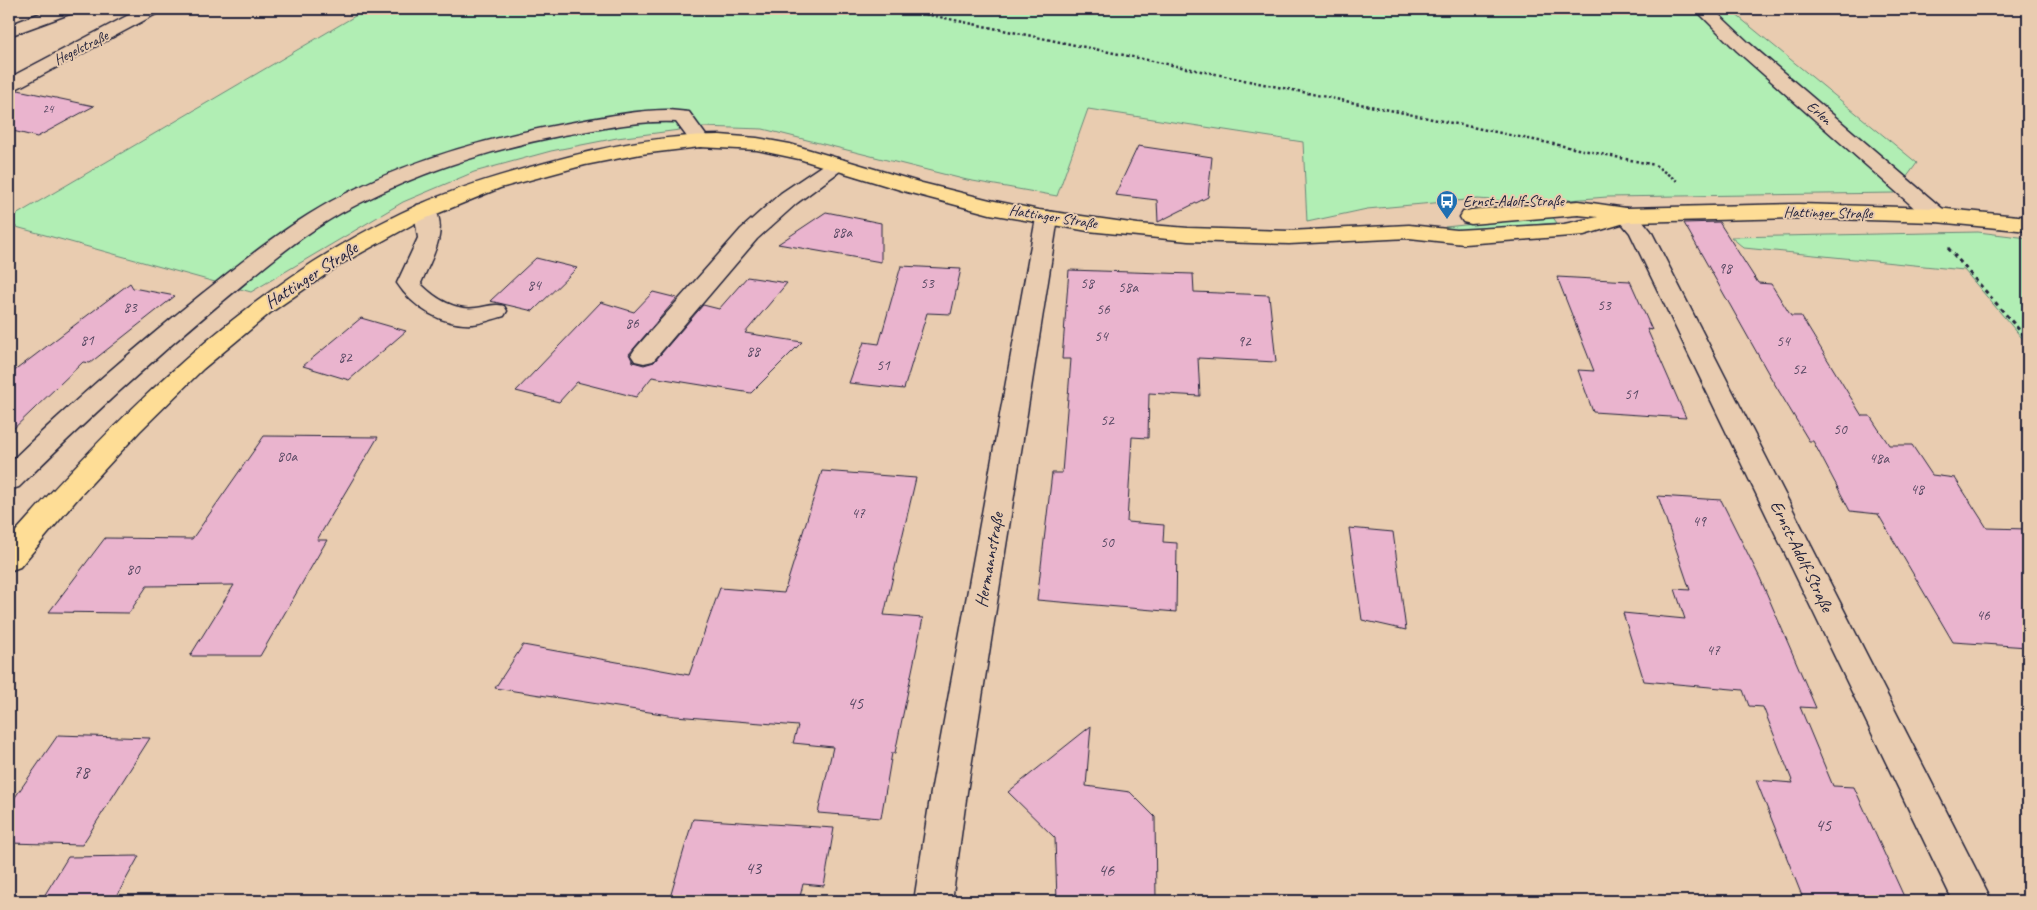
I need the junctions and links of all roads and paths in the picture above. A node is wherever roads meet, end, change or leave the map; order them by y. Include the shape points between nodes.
1 (66, 9) edge
2 (152, 9) edge
3 (901, 9) edge
4 (1703, 9) edge
5 (9, 31) edge
6 (9, 85) edge
7 (700, 141) junction
8 (837, 164) junction
9 (425, 210) junction
10 (1720, 212) junction
11 (1626, 215) junction
12 (1936, 215) junction
13 (1047, 218) junction
14 (2028, 224) edge
15 (1942, 241) dead end
16 (495, 311) dead end
17 (2028, 340) edge
18 (644, 355) dead end
19 (9, 480) edge
20 (9, 558) edge
21 (934, 901) edge
22 (1973, 901) edge

1 - 5 street
2 - 6 street, Hegelstraße
3 - 10 path via 1655,165
4 - 12 street, Erlen
7 - 8 main road, Hattinger Straße via 742,142 783,148
7 - 9 main road, Hattinger Straße via 644,146 562,163 515,176
7 - 19 street via 682,116 659,114 548,132 479,150 412,173 350,200 289,236 192,314 68,421
8 - 13 main road, Hattinger Straße via 911,187
8 - 18 street via 789,198 749,234
9 - 16 street via 430,238 409,283 413,292 428,304 470,317
9 - 20 main road, Hattinger Straße via 309,272 223,337 169,385
10 - 11 main road, Hattinger Straße
10 - 12 main road, Hattinger Straße
11 - 13 main road, Hattinger Straße via 1588,228 1453,237 1414,231 1255,238
11 - 22 street, Ernst-Adolf-Straße via 1640,231
12 - 14 main road, Hattinger Straße
13 - 21 street, Hermannstraße via 949,792
15 - 17 path

